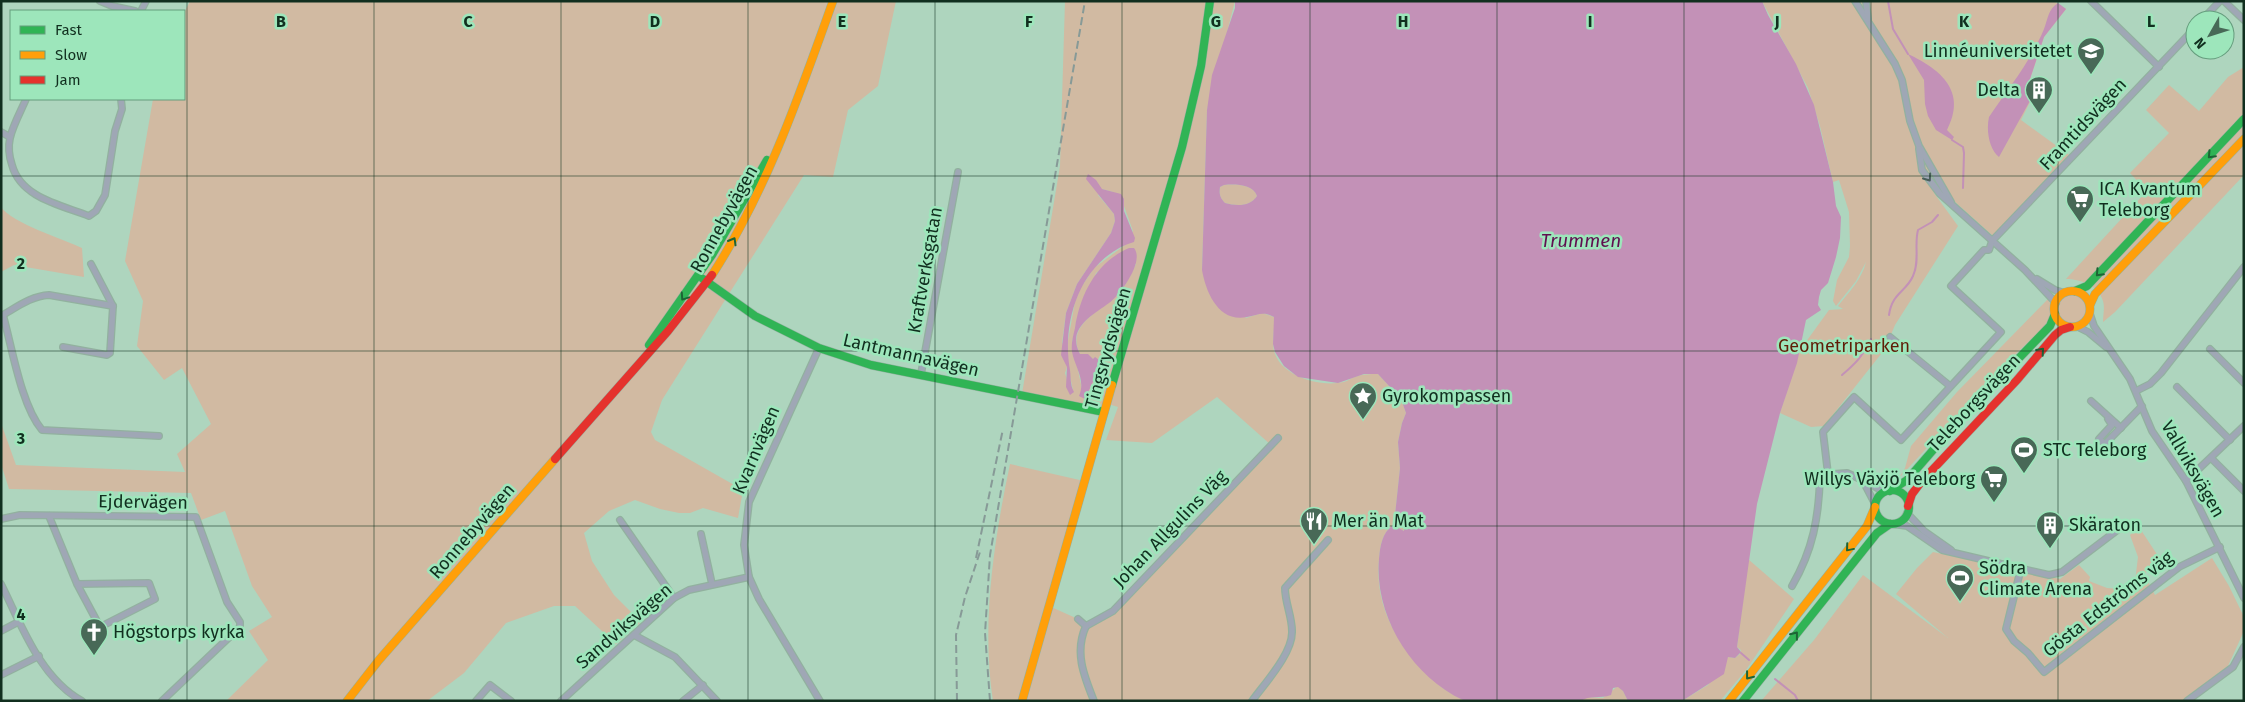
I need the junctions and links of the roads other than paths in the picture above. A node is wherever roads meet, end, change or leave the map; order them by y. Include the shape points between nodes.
1 (100, 1) edge
2 (833, 1) edge
3 (1210, 1) edge
4 (1855, 1) edge
5 (1866, 1) edge
6 (2091, 1) edge
7 (2224, 1) edge
8 (130, 10) edge
9 (2244, 20) edge
10 (1868, 21) junction
11 (2185, 39) edge
12 (2159, 67) junction
13 (26, 100) edge
14 (122, 100) edge
15 (796, 104) junction
16 (2244, 119) edge
17 (1, 132) edge
18 (10, 137) junction
19 (2244, 139) edge
20 (1920, 146) junction
21 (958, 172) dead end
22 (1951, 202) junction
23 (1992, 241) junction
24 (91, 264) dead end
25 (2244, 267) edge
26 (2025, 270) junction
27 (699, 276) junction
28 (707, 282) junction
29 (2075, 292) junction
30 (2065, 293) junction
31 (2056, 303) junction
32 (2090, 304) junction
33 (113, 306) junction
34 (2055, 314) junction
35 (2090, 314) junction
36 (2, 316) edge
37 (2074, 327) junction
38 (1890, 337) dead end
39 (63, 347) dead end
40 (819, 348) junction
41 (2210, 349) dead end
42 (2115, 356) junction
43 (921, 374) junction
44 (621, 383) junction
45 (2244, 384) edge
46 (1950, 386) junction
47 (2177, 387) dead end
48 (2136, 391) junction
49 (2091, 401) dead end
50 (2142, 406) junction
51 (1104, 412) junction
52 (2108, 419) dead end
53 (2244, 426) edge
54 (2121, 428) junction
55 (159, 436) dead end
56 (1278, 438) dead end
57 (2230, 440) junction
58 (2211, 458) junction
59 (1828, 474) junction
60 (1863, 481) junction
61 (2186, 481) junction
62 (2244, 491) edge
63 (1887, 492) junction
64 (1875, 506) junction
65 (1908, 510) junction
66 (49, 516) junction
67 (1, 519) edge
68 (620, 520) dead end
69 (1892, 524) junction
70 (2124, 525) dead end
71 (701, 534) dead end
72 (1328, 540) dead end
73 (2220, 547) junction
74 (1955, 552) junction
75 (2021, 568) junction
76 (749, 577) junction
77 (1, 584) edge
78 (77, 584) junction
79 (712, 584) junction
80 (1792, 586) dead end
81 (674, 598) junction
82 (2244, 598) edge
83 (1078, 619) dead end
84 (20, 621) junction
85 (1086, 626) junction
86 (1, 631) edge
87 (634, 635) junction
88 (2244, 647) edge
89 (39, 656) junction
90 (1, 675) edge
91 (703, 685) junction
92 (82, 701) edge
93 (162, 701) edge
94 (347, 701) edge
95 (476, 701) edge
96 (511, 701) edge
97 (561, 701) edge
98 (683, 701) edge
99 (717, 701) edge
100 (820, 701) edge
101 (1022, 701) edge
102 (1094, 701) edge
103 (1252, 701) edge
104 (1729, 701) edge
105 (1743, 701) edge
106 (2187, 701) edge

1 - 8 street
2 - 15 main road, Ronnebyvägen
3 - 51 main road, Tingsrydsvägen via 1201,66 1182,147
4 - 10 street
5 - 10 street
6 - 12 street
7 - 9 street
10 - 20 street via 1902,80 1910,121
11 - 12 street, Framtidsvägen
12 - 23 street, Framtidsvägen
13 - 18 street
14 - 18 street via 105,195 96,211 89,216 36,196 23,185 10,158
15 - 27 main road, Ronnebyvägen via 754,184
28 -> 15 main road, Ronnebyvägen via 747,215
16 -> 29 main road via 2087,286
17 - 18 street
19 - 32 main road via 2095,294
20 - 22 street
20 -> 22 street via 1926,176
21 - 43 street, Kraftverksgatan
22 - 23 street
23 - 26 street
23 - 46 street, Framtidsvägen via 1989,250 1984,250 1951,286 2001,332
24 - 33 street
25 - 48 street via 2161,373
26 - 30 street
26 - 31 street
27 - 28 main road, Lantmannavägen
27 -> 44 main road, Ronnebyvägen
28 - 40 main road, Lantmannavägen via 755,316
28 - 44 main road, Ronnebyvägen
29 - 30 main road
29 - 32 main road
30 - 31 main road
31 - 34 main road
32 - 35 main road
33 - 36 street via 40,295
33 - 39 street via 110,352 107,355
34 - 37 main road via 2061,323
34 - 63 main road, Teleborgsvägen via 2050,326 1966,412 1907,480
35 - 37 main road via 2086,322
35 - 42 street, Vallviksvägen via 2094,326
36 - 55 street via 23,391 42,430
37 - 42 street, Vallviksvägen via 2096,338
65 -> 37 main road, Teleborgsvägen via 1912,494 1921,482 2055,335
38 - 46 street
40 - 43 main road, Lantmannavägen via 872,365
40 - 76 street, Kvarnvägen via 749,502 744,545
41 - 45 street
42 - 48 street, Vallviksvägen
43 - 51 main road, Lantmannavägen
44 - 94 main road, Ronnebyvägen via 379,660
46 - 59 street via 1901,440 1854,397 1823,432
47 - 57 street
48 - 50 street, Vallviksvägen
49 - 54 street
50 - 54 street
50 - 61 street, Vallviksvägen via 2152,431
51 - 101 main road, Tingsrydsvägen
52 - 54 street via 2112,425 2099,439 2105,444
53 - 57 street
56 - 85 street, Johan Allgulins Väg via 1113,611
57 - 58 street
58 - 61 street
58 - 62 street
59 - 60 street via 1847,473
59 - 80 street via 1820,476 1812,546
60 - 63 street
60 - 64 street
61 - 73 street, Vallviksvägen
63 - 64 main road via 1879,496
63 - 65 main road via 1902,494
64 - 69 main road via 1880,520
64 -> 104 main road via 1867,526
65 - 69 main road via 1900,522
65 - 74 street via 1924,531
66 - 67 street, Ejdervägen via 20,515
66 - 78 street
66 - 93 street, Ejdervägen via 196,517 224,594 240,627
68 - 81 street
69 - 74 street via 1907,526 1936,547
105 -> 69 main road via 1850,565 1877,533
70 - 75 street via 2062,572 2049,575
71 - 79 street
72 - 103 street via 1286,588 1291,644
73 - 75 street, Gösta Edströms väg via 2179,567 2044,672 2006,629
73 - 82 street, Vallviksvägen
74 - 75 street
76 - 79 street, Sandviksvägen
76 - 100 street, Kvarnvägen
77 - 84 street
78 - 78 street via 100,627 155,599 149,583
79 - 81 street, Sandviksvägen
81 - 87 street, Sandviksvägen
83 - 85 street
84 - 86 street
84 - 89 street
85 - 102 street via 1080,642 1080,657
87 - 91 street via 674,657
87 - 97 street, Sandviksvägen
88 - 106 street via 2233,667
89 - 90 street
89 - 92 street via 57,682
91 - 98 street
91 - 99 street
95 - 96 street via 490,685

